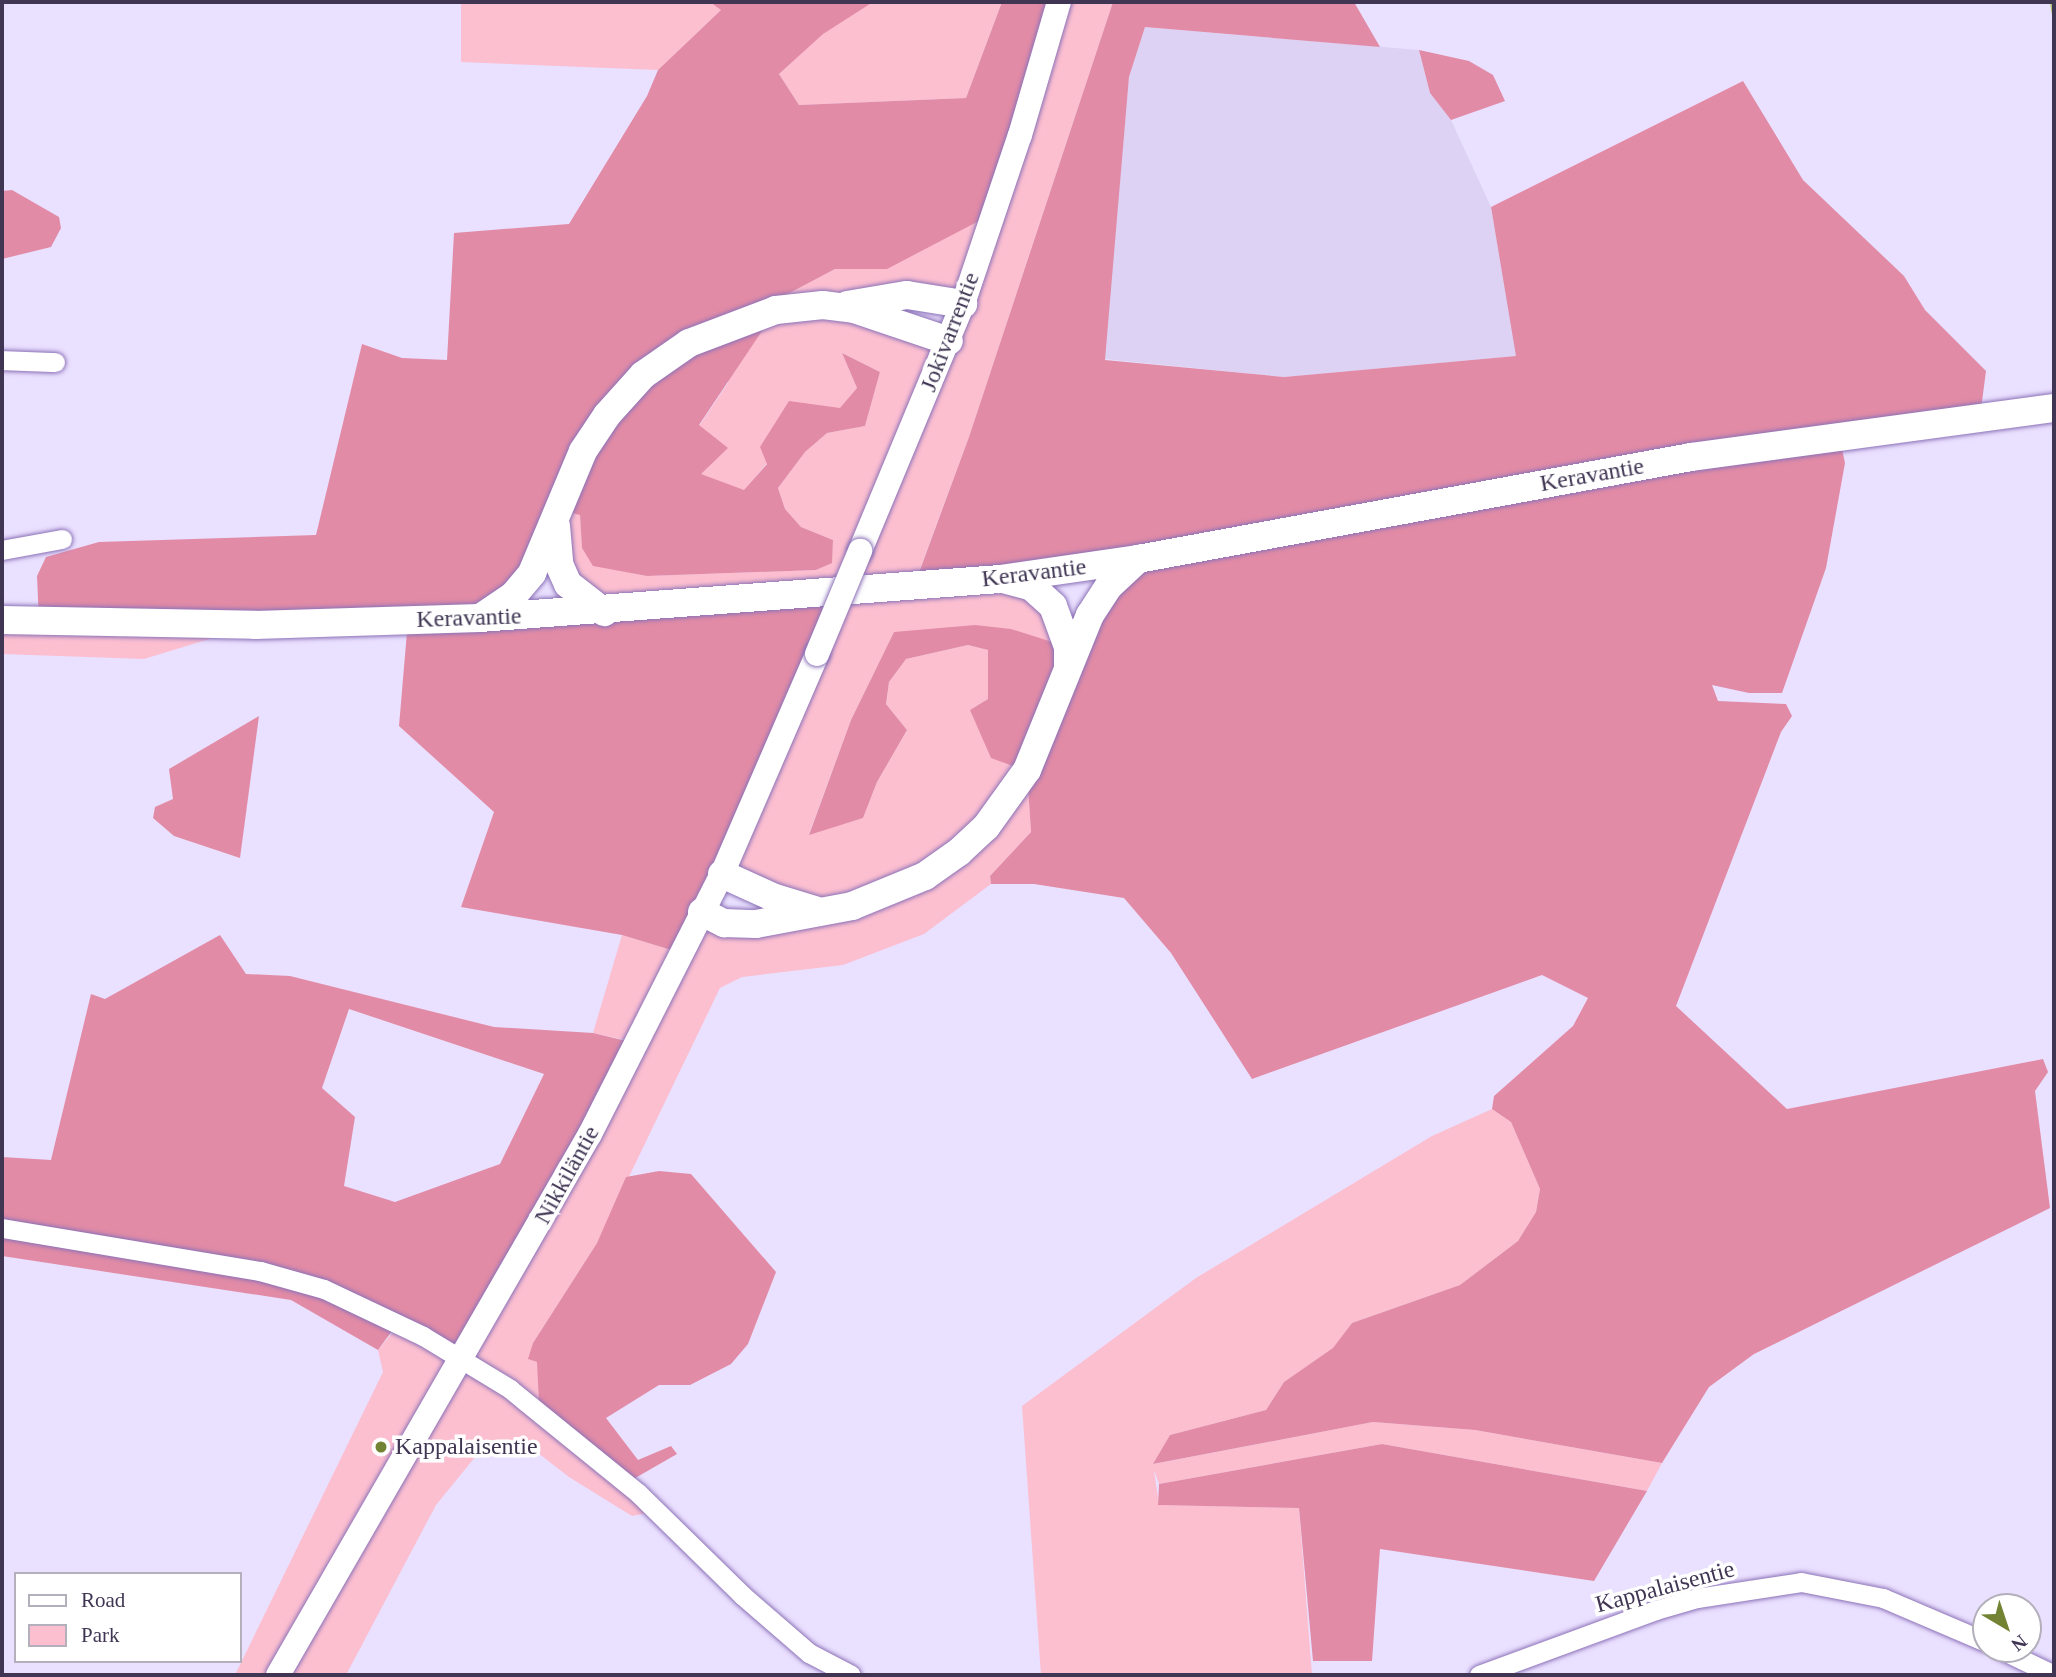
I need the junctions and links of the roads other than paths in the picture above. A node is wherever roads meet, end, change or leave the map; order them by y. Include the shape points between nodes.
1 (1059, 2) edge
2 (962, 304) junction
3 (841, 306) junction
4 (949, 341) junction
5 (2, 360) edge
6 (55, 362) dead end
7 (2054, 408) edge
8 (556, 521) junction
9 (62, 539) dead end
10 (2, 550) edge
11 (1138, 559) junction
12 (1000, 579) junction
13 (604, 612) junction
14 (480, 618) junction
15 (2, 620) edge
16 (817, 654) joint
17 (1068, 668) junction
18 (722, 874) junction
19 (702, 912) junction
20 (825, 912) junction
21 (2, 1228) edge
22 (461, 1357) junction
23 (1972, 1636) edge
24 (2029, 1663) edge
25 (278, 1675) edge
26 (851, 1675) edge
27 (1479, 1675) edge
28 (2054, 1675) edge

1 - 2 street, Jokivarrentie via 1016,148
2 - 3 main road via 907,295
2 - 4 street, Jokivarrentie
3 - 4 main road
3 - 8 main road via 776,310 733,322 689,343 643,375 583,451
4 - 16 street, Jokivarrentie, bridge
5 - 6 street
7 - 11 main road, Keravantie via 1691,457
8 - 13 main road via 559,564 568,584
8 - 14 main road via 532,573 513,596
9 - 10 street
11 - 12 main road, Keravantie
11 - 17 main road via 1109,586
12 - 13 main road, Keravantie
12 - 17 main road via 1031,587 1053,606 1068,647
13 - 14 main road, Keravantie
14 - 15 main road, Keravantie via 255,625
16 - 18 street, Nikkiläntie
17 - 20 main road via 1044,737 986,827 925,876 891,893
18 - 19 street, Nikkiläntie
18 - 20 main road via 793,905
19 - 20 main road via 740,924
19 - 22 street, Nikkiläntie via 590,1134
21 - 22 street via 260,1271 324,1289
22 - 25 street, Nikkiläntie
22 - 26 street via 510,1389 639,1494 809,1653
23 - 27 street, Kappalaisentie via 1883,1598 1801,1582 1687,1601
24 - 28 street

